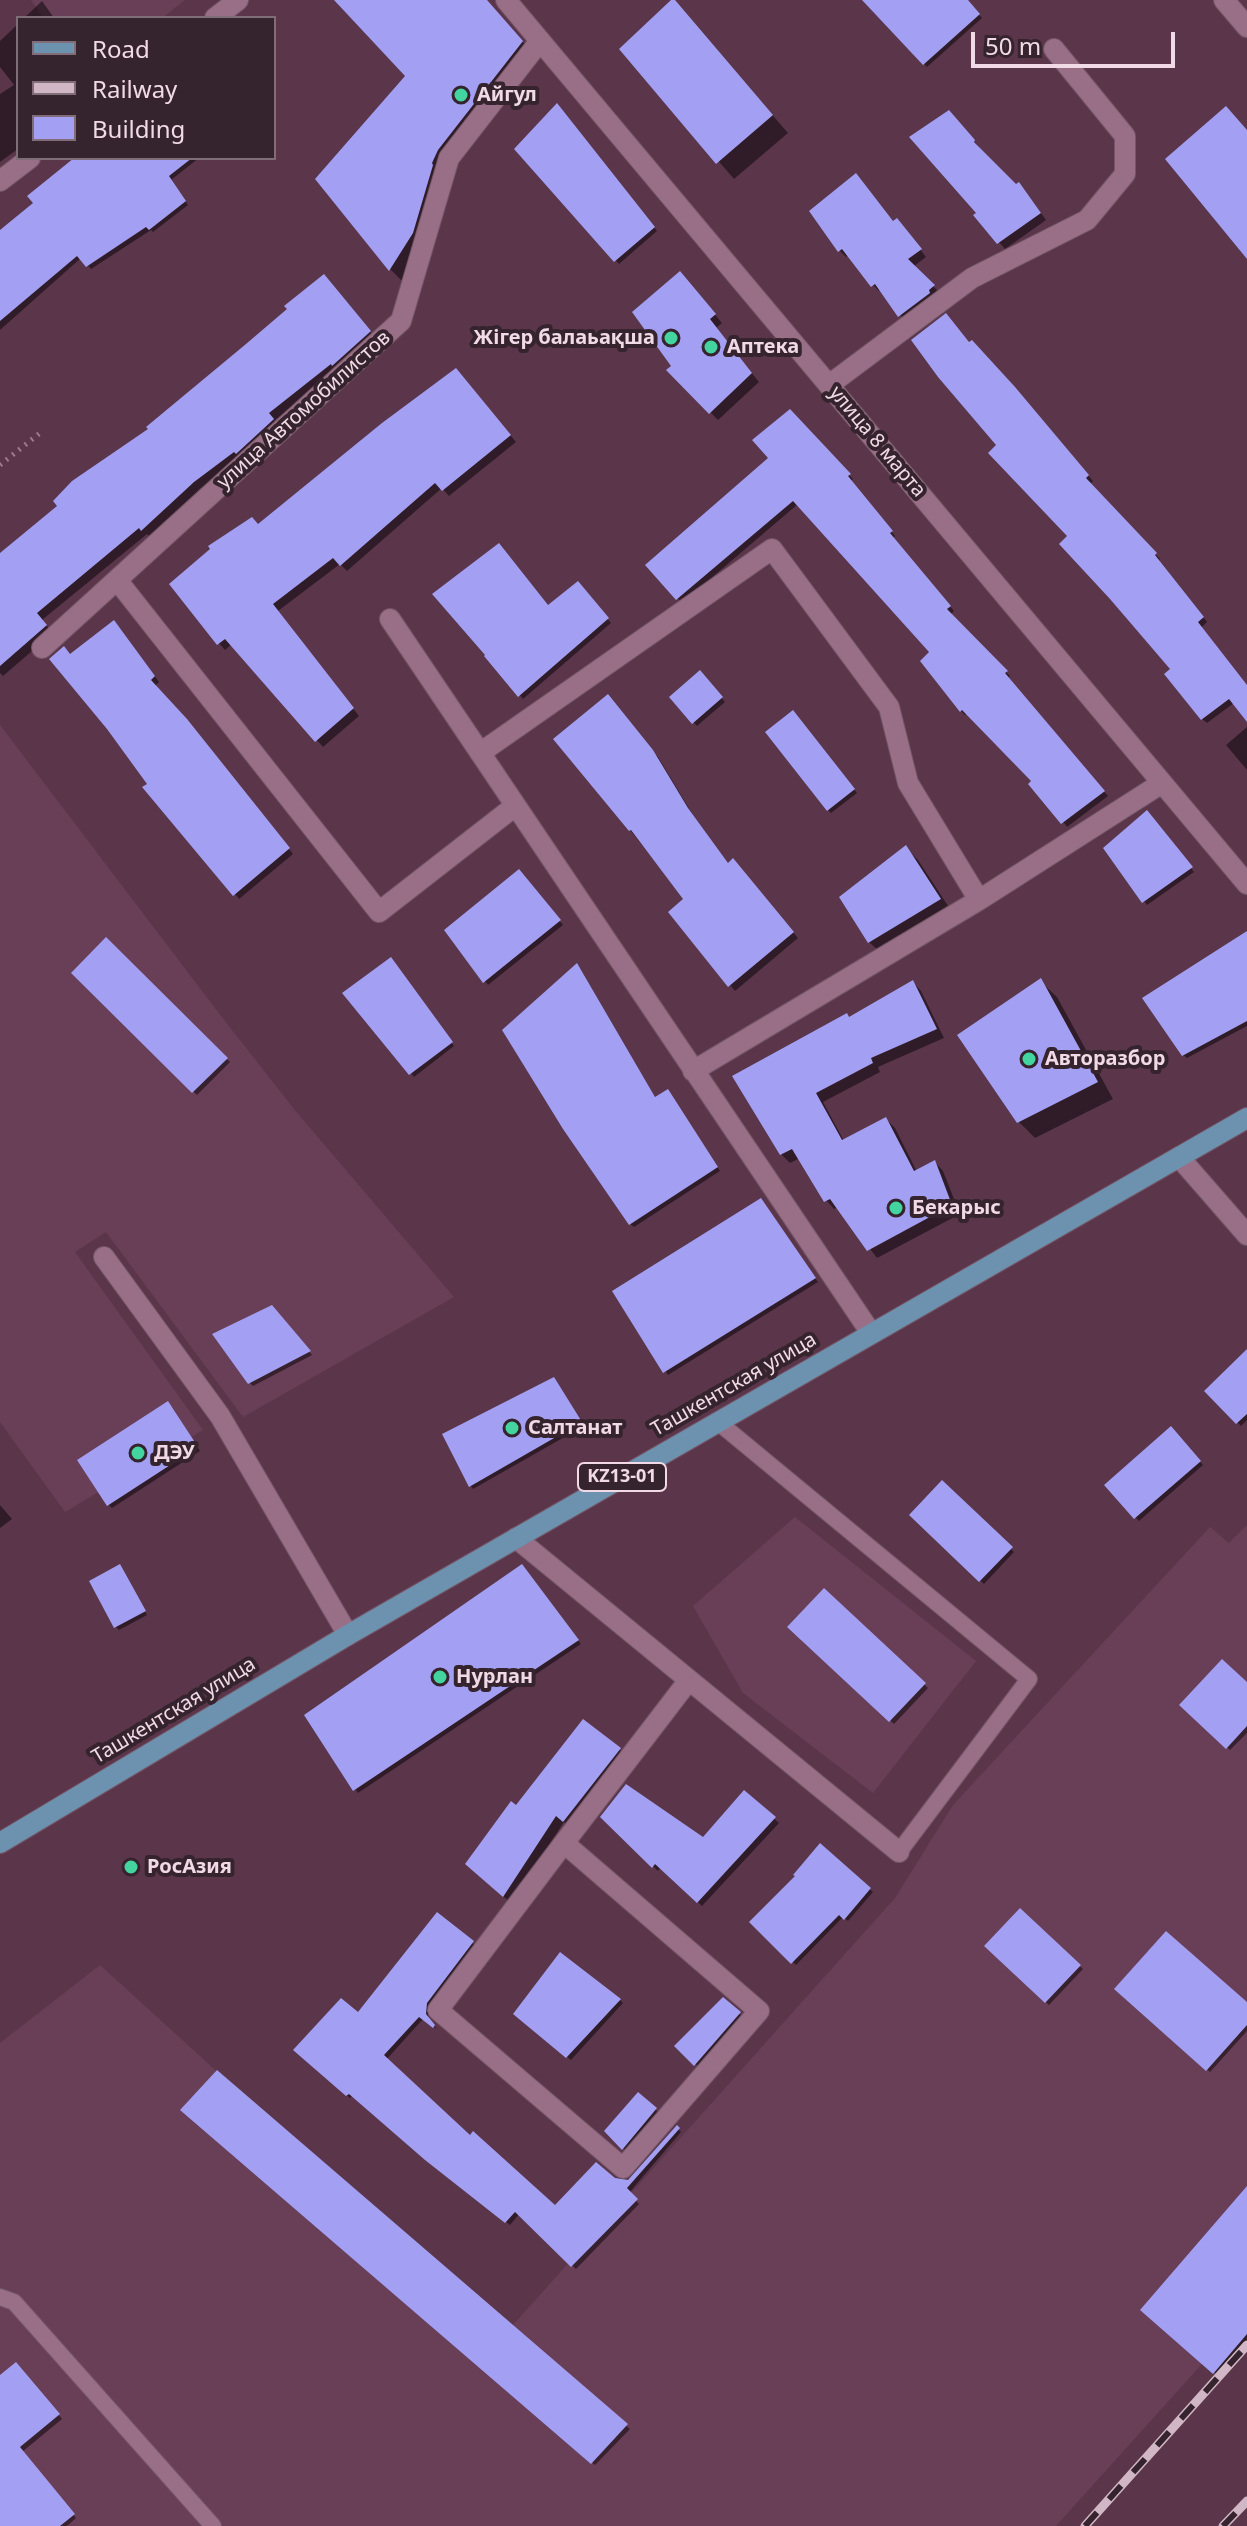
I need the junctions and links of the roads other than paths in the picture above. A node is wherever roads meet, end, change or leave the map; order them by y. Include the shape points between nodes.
1 (238, 0) edge
2 (1224, 0) edge
3 (510, 1) edge
4 (218, 16) edge
5 (1247, 27) edge
6 (540, 41) junction
7 (1054, 49) dead end
8 (27, 160) edge
9 (0, 181) edge
10 (829, 385) junction
11 (117, 580) junction
12 (390, 619) dead end
13 (42, 648) dead end
14 (480, 753) junction
15 (1162, 783) junction
16 (515, 806) junction
17 (1247, 884) edge
18 (979, 900) junction
19 (693, 1071) junction
20 (1247, 1118) edge
21 (1179, 1157) junction
22 (1247, 1235) edge
23 (104, 1257) dead end
24 (871, 1333) junction
25 (718, 1422) junction
26 (516, 1538) junction
27 (348, 1635) junction
28 (689, 1680) junction
29 (0, 1843) edge
30 (564, 1843) junction
31 (899, 1852) joint
32 (0, 2297) edge
33 (213, 2526) edge

1 - 4 street
2 - 5 street
3 - 6 street, улица 8 марта
6 - 10 street, улица 8 марта
6 - 11 street, улица Автомобилистов via 449,158 401,321
7 - 10 street via 1125,136 1125,174 1087,220 972,278
8 - 9 street
10 - 15 street, улица 8 марта
11 - 13 street, улица Автомобилистов
11 - 16 street via 379,912
12 - 14 street
14 - 16 street
14 - 18 street via 772,549 889,707 908,783
15 - 17 street, улица 8 марта
15 - 18 street
16 - 19 street
18 - 19 street
19 - 24 street
20 - 21 main road, Ташкентская улица / KZ13-01
21 - 22 street
21 - 24 main road, Ташкентская улица / KZ13-01
23 - 27 street via 220,1416
24 - 25 main road, Ташкентская улица / KZ13-01
25 - 26 main road, Ташкентская улица / KZ13-01
25 - 31 lane via 1029,1679
26 - 27 main road, Ташкентская улица / KZ13-01
26 - 28 street
27 - 29 main road, Ташкентская улица / KZ13-01
28 - 30 street
28 - 31 street
30 - 30 street via 438,2010 623,2168 759,2011
32 - 33 lane via 14,2302

